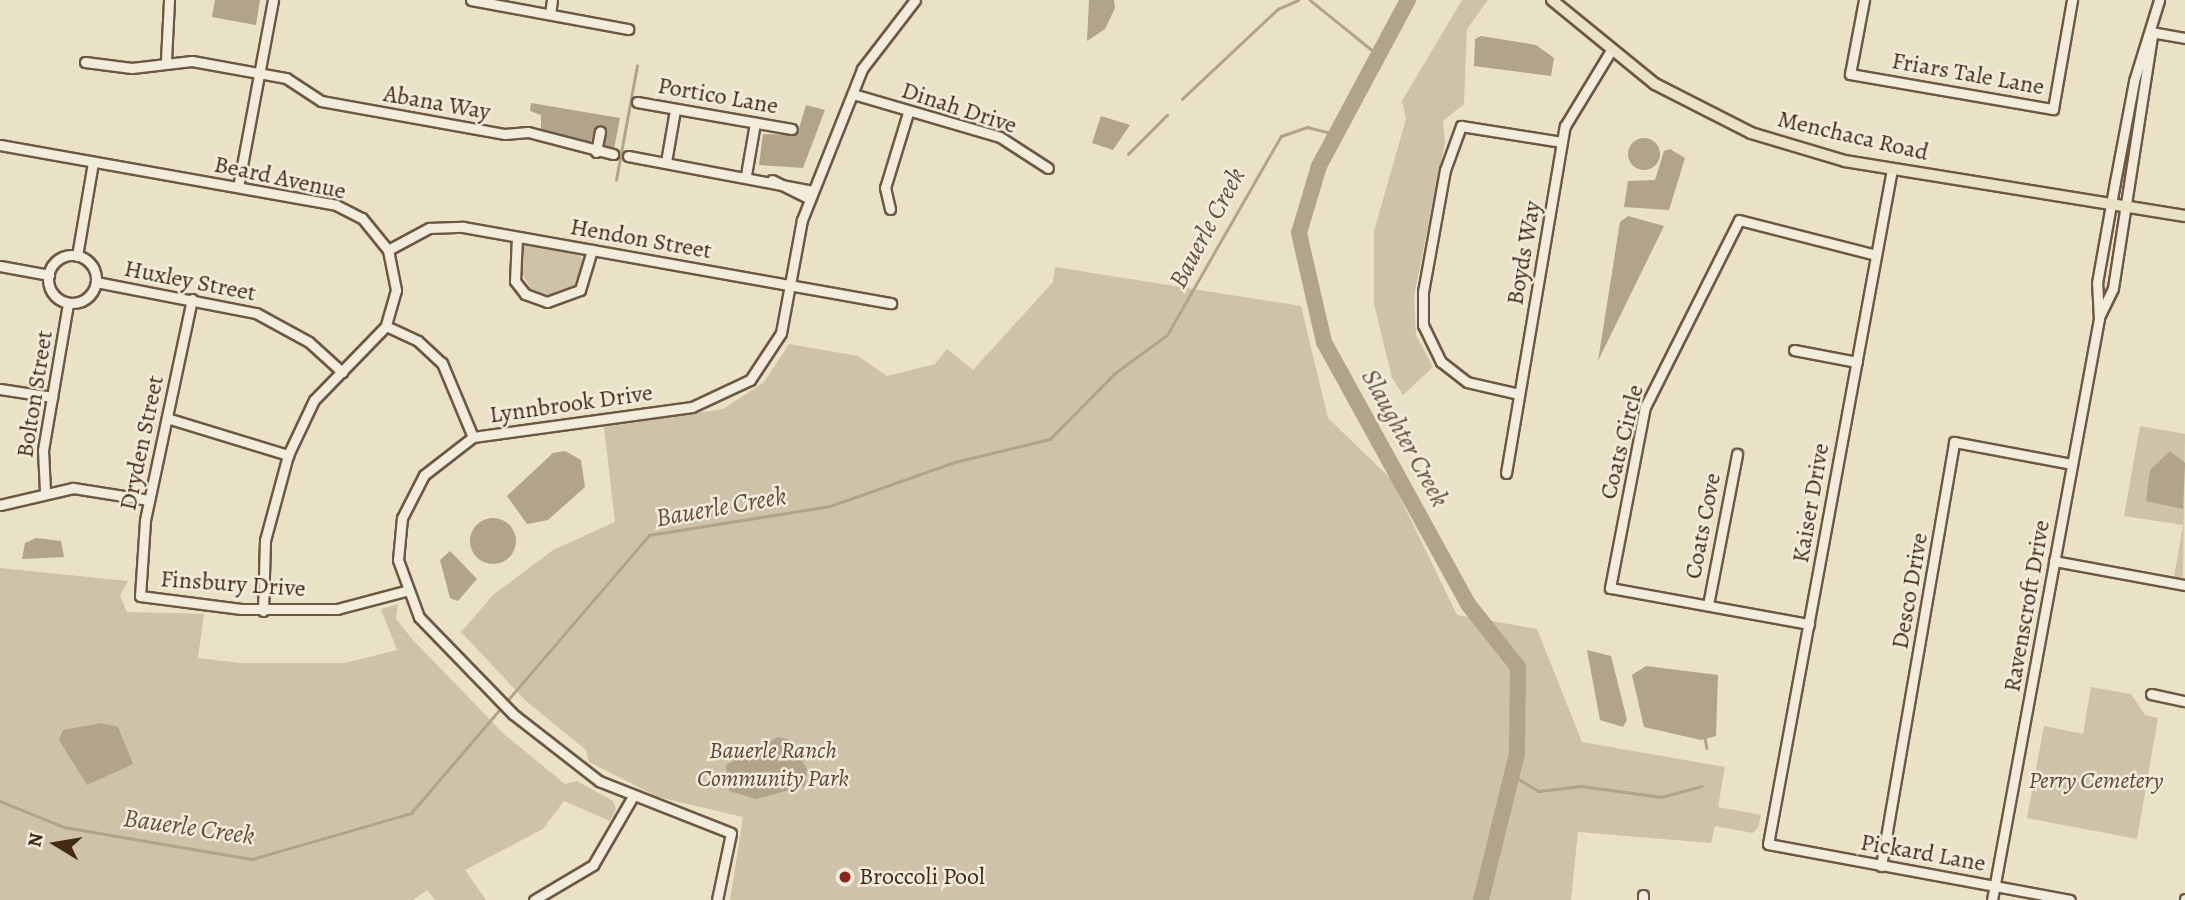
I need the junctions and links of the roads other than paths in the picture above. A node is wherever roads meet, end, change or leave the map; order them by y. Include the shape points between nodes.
1 (169, 0) edge
2 (273, 0) edge
3 (471, 0) edge
4 (552, 0) edge
5 (915, 0) edge
6 (1552, 0) edge
7 (1864, 0) edge
8 (2072, 0) edge
9 (2160, 0) edge
10 (550, 14) junction
11 (628, 29) dead end
12 (2151, 32) junction
13 (2185, 38) edge
14 (1609, 52) junction
15 (166, 60) junction
16 (85, 62) dead end
17 (260, 73) junction
18 (853, 94) junction
19 (637, 102) dead end
20 (675, 110) junction
21 (908, 113) junction
22 (755, 123) junction
23 (792, 129) dead end
24 (600, 131) dead end
25 (1562, 142) junction
26 (0, 145) edge
27 (596, 152) junction
28 (613, 154) dead end
29 (628, 156) dead end
30 (93, 162) junction
31 (666, 162) junction
32 (1048, 168) dead end
33 (1892, 169) junction
34 (746, 175) junction
35 (237, 187) junction
36 (812, 195) junction
37 (2112, 204) junction
38 (2127, 207) junction
39 (890, 209) dead end
40 (2185, 216) edge
41 (517, 237) junction
42 (388, 250) junction
43 (592, 250) junction
44 (1876, 255) junction
45 (77, 256) junction
46 (0, 266) edge
47 (49, 275) junction
48 (96, 282) junction
49 (791, 285) junction
50 (192, 299) junction
51 (68, 303) junction
52 (891, 303) dead end
53 (2099, 319) junction
54 (386, 326) junction
55 (1794, 350) dead end
56 (1857, 362) junction
57 (342, 372) junction
58 (0, 389) edge
59 (1519, 394) junction
60 (52, 397) junction
61 (167, 418) junction
62 (473, 437) junction
63 (1737, 454) dead end
64 (288, 455) junction
65 (2072, 464) junction
66 (1506, 473) dead end
67 (45, 491) junction
68 (149, 500) junction
69 (0, 505) edge
70 (2054, 561) junction
71 (2185, 585) edge
72 (405, 591) junction
73 (140, 596) joint
74 (1708, 605) junction
75 (263, 611) junction
76 (1809, 624) junction
77 (2151, 694) dead end
78 (2185, 701) edge
79 (632, 798) junction
80 (1768, 844) joint
81 (1881, 866) junction
82 (1995, 886) junction
83 (534, 900) edge
84 (717, 900) edge
85 (1992, 900) edge
86 (2070, 900) edge

1 - 15 street
2 - 17 street
3 - 10 street
4 - 10 street
5 - 18 street, Lynnbrook Drive via 868,58
6 - 14 main road, Menchaca Road
7 - 8 street, Friars Tale Lane via 1850,74 2053,108
9 - 12 street, Ravenscroft Drive
10 - 11 street
12 - 13 street
12 - 37 street, Ravenscroft Drive via 2134,81
12 - 38 street, Ravenscroft Drive
14 - 25 street, Boyds Way via 1576,99
14 - 33 main road, Menchaca Road via 1702,111 1751,133
15 - 16 street via 132,68
15 - 17 street, Abana Way
17 - 27 street, Abana Way via 290,80 321,101 505,134 528,132
17 - 35 street
18 - 21 street, Dinah Drive
18 - 36 street, Lynnbrook Drive
19 - 20 street, Portico Lane
20 - 22 street, Portico Lane
20 - 31 street
21 - 32 street, Dinah Drive via 1000,138
21 - 39 street via 885,188
22 - 23 street, Portico Lane
22 - 34 street
24 - 27 street
25 - 59 street, Boyds Way
25 - 59 street via 1461,126 1445,170 1426,278 1423,325 1441,362 1466,382
26 - 30 street, Beard Avenue
27 - 28 street, Abana Way
29 - 31 street
30 - 35 street, Beard Avenue
30 - 45 street
31 - 34 street
33 - 37 main road, Menchaca Road
33 - 44 street, Kaiser Drive
34 - 36 street
35 - 42 street, Beard Avenue via 346,209
36 - 49 street, Lynnbrook Drive
37 - 38 main road, Menchaca Road
37 - 53 street, Ravenscroft Drive via 2097,283
38 - 40 main road, Menchaca Road
38 - 53 street, Ravenscroft Drive via 2113,288
41 - 42 street, Hendon Street via 437,227
41 - 43 street, Hendon Street
41 - 43 street via 515,281 525,294 547,302 580,290
42 - 54 street via 396,290
43 - 49 street, Hendon Street
44 - 56 street, Kaiser Drive
44 - 74 street, Coats Circle via 1739,220 1653,388 1610,588
45 - 47 street via 56,262
45 - 48 street via 90,262
46 - 47 street
47 - 51 street via 55,296
48 - 50 street, Huxley Street
48 - 51 street via 89,296
49 - 52 street, Hendon Street
49 - 62 street, Lynnbrook Drive via 768,359 729,394 692,407
50 - 57 street, Huxley Street via 268,318 309,342
50 - 61 street, Dryden Street
51 - 60 street, Bolton Street
53 - 65 street, Ravenscroft Drive
54 - 57 street
54 - 62 street via 418,341 442,363
55 - 56 street
56 - 76 street, Kaiser Drive
57 - 64 street via 307,409
58 - 60 street
59 - 66 street, Boyds Way
60 - 67 street, Bolton Street via 42,462
61 - 64 street
61 - 68 street, Dryden Street
62 - 72 street, Lynnbrook Drive via 435,463 406,505 398,560
63 - 74 street, Coats Cove
64 - 75 street via 267,524
65 - 70 street, Ravenscroft Drive
65 - 81 street, Desco Drive via 1954,442
67 - 68 street via 85,488
67 - 69 street
68 - 73 street, Dryden Street
70 - 71 street
70 - 82 street, Ravenscroft Drive
72 - 75 street, Finsbury Drive via 357,608
72 - 79 street, Lynnbrook Drive via 419,617 513,714 562,756
73 - 75 street, Finsbury Drive
74 - 76 street, Coats Circle
76 - 80 street, Kaiser Drive
77 - 78 street
79 - 83 street via 593,865
79 - 84 street, Lynnbrook Drive via 731,833
80 - 81 street, Pickard Lane
81 - 82 street, Pickard Lane
82 - 85 street, Ravenscroft Drive
82 - 86 street, Pickard Lane

